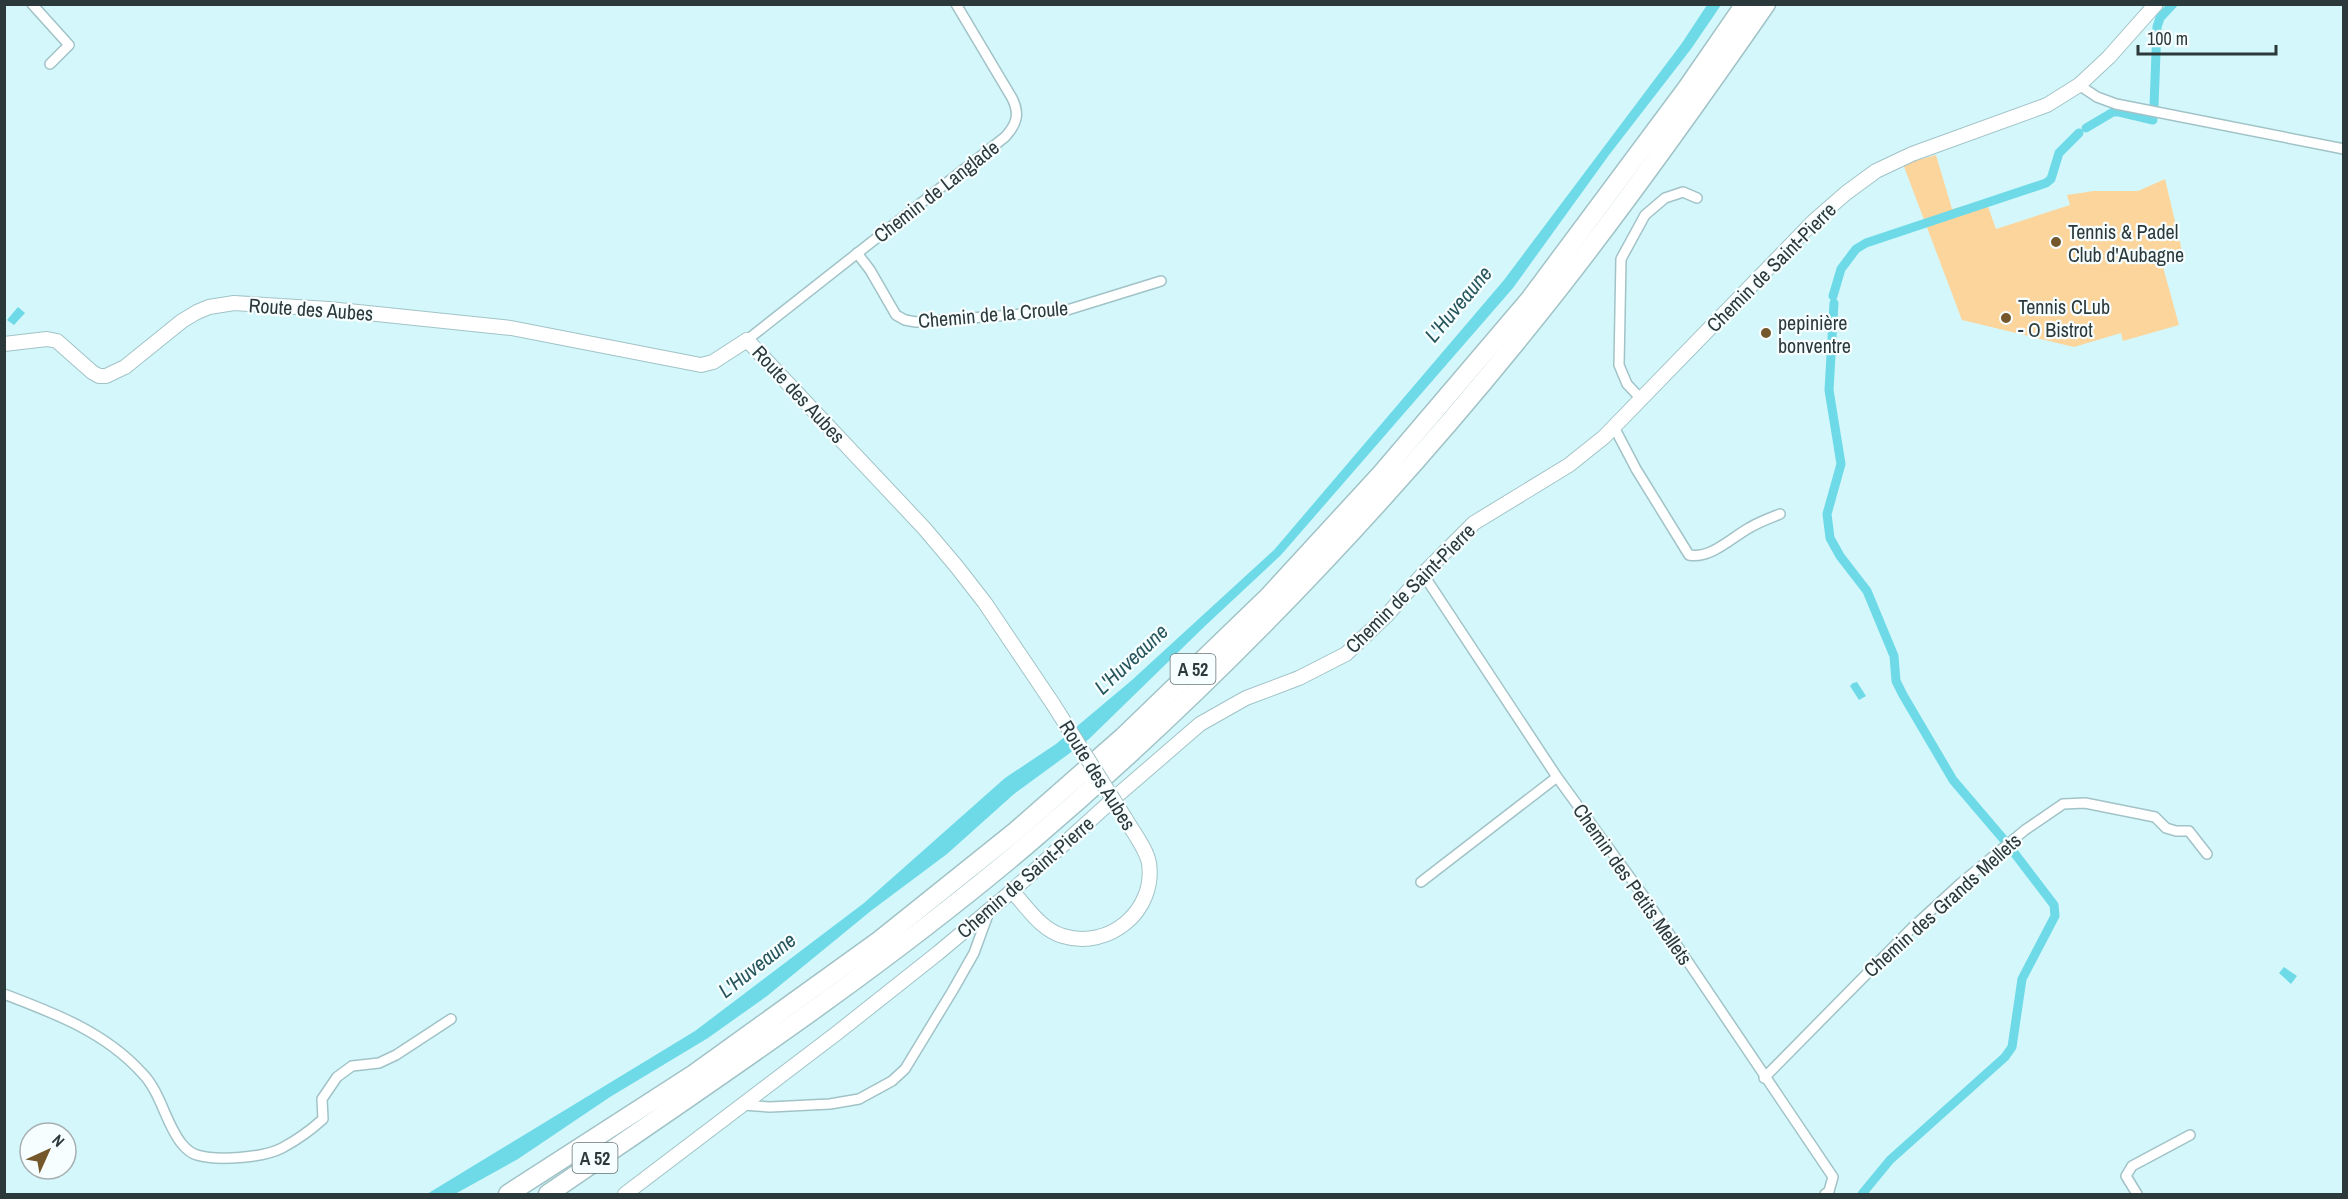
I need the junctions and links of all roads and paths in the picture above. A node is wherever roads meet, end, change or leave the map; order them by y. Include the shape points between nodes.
1 (32, 4) edge
2 (956, 4) edge
3 (1745, 4) edge
4 (1766, 4) edge
5 (2156, 4) edge
6 (50, 64) dead end
7 (2079, 85) junction
8 (2343, 149) edge
9 (1697, 198) dead end
10 (857, 253) junction
11 (1161, 280) dead end
12 (747, 340) junction
13 (4, 344) edge
14 (1642, 400) junction
15 (1614, 427) junction
16 (1780, 513) dead end
17 (1423, 574) junction
18 (1557, 777) junction
19 (2207, 854) dead end
20 (1421, 882) dead end
21 (1012, 891) junction
22 (989, 910) junction
23 (4, 994) edge
24 (451, 1019) dead end
25 (1764, 1078) junction
26 (742, 1105) junction
27 (653, 1122) junction
28 (2190, 1135) dead end
29 (507, 1194) edge
30 (537, 1194) edge
31 (548, 1194) edge
32 (625, 1194) edge
33 (1825, 1194) edge
34 (2137, 1194) edge

1 - 6 street via 69,45
2 - 10 street, Chemin de Langlade via 1012,98 1017,118 1005,137
3 - 29 highway, A 52 via 1530,299 1381,474 1268,597 1131,729 1016,831 880,940 694,1074
4 - 27 highway, A 52 via 1542,310 1395,484 1281,606 1137,747 1027,845 892,952
5 - 7 main road, Chemin de Saint-Pierre
7 - 8 street via 2116,104
7 - 14 main road, Chemin de Saint-Pierre via 2047,105 1912,154 1876,171 1845,193
9 - 14 street via 1683,192 1665,198 1645,215 1621,259 1619,365 1627,384
10 - 11 street, Chemin de la Croule via 896,315 916,322 1064,311
10 - 12 street, Chemin de Langlade
12 - 13 main road, Route des Aubes via 713,362 701,365 511,328 234,303 197,312 106,376 92,372 57,342 47,339
12 - 21 main road, Route des Aubes, bridge via 900,502 985,603 1053,704 1148,860 1149,888 1137,913 1113,931 1091,940 1062,936 1041,924
14 - 15 main road, Chemin de Saint-Pierre
15 - 16 street via 1689,555 1699,557 1719,548
15 - 17 main road, Chemin de Saint-Pierre via 1569,465 1474,523
17 - 18 street, Chemin des Petits Mellets
17 - 21 main road, Chemin de Saint-Pierre via 1388,615 1346,654 1299,678 1246,698 1200,724
18 - 20 street
18 - 25 street, Chemin des Petits Mellets via 1645,898
19 - 25 street, Chemin des Grands Mellets via 2189,831 2166,828 2155,817 2085,803 2063,804 1961,883
21 - 22 main road, Chemin de Saint-Pierre
22 - 26 main road, Chemin de Saint-Pierre
22 - 26 street via 974,953 904,1069 892,1081 859,1100 770,1107
23 - 24 street via 68,1018 111,1045 143,1073 182,1144 195,1155 219,1157 252,1156 280,1149 323,1119 322,1099 337,1077 352,1066 379,1063
25 - 33 street, Chemin des Petits Mellets via 1833,1178
26 - 32 main road, Chemin de Saint-Pierre
27 - 30 highway, A 52
27 - 31 highway
28 - 34 street via 2132,1167 2126,1176

